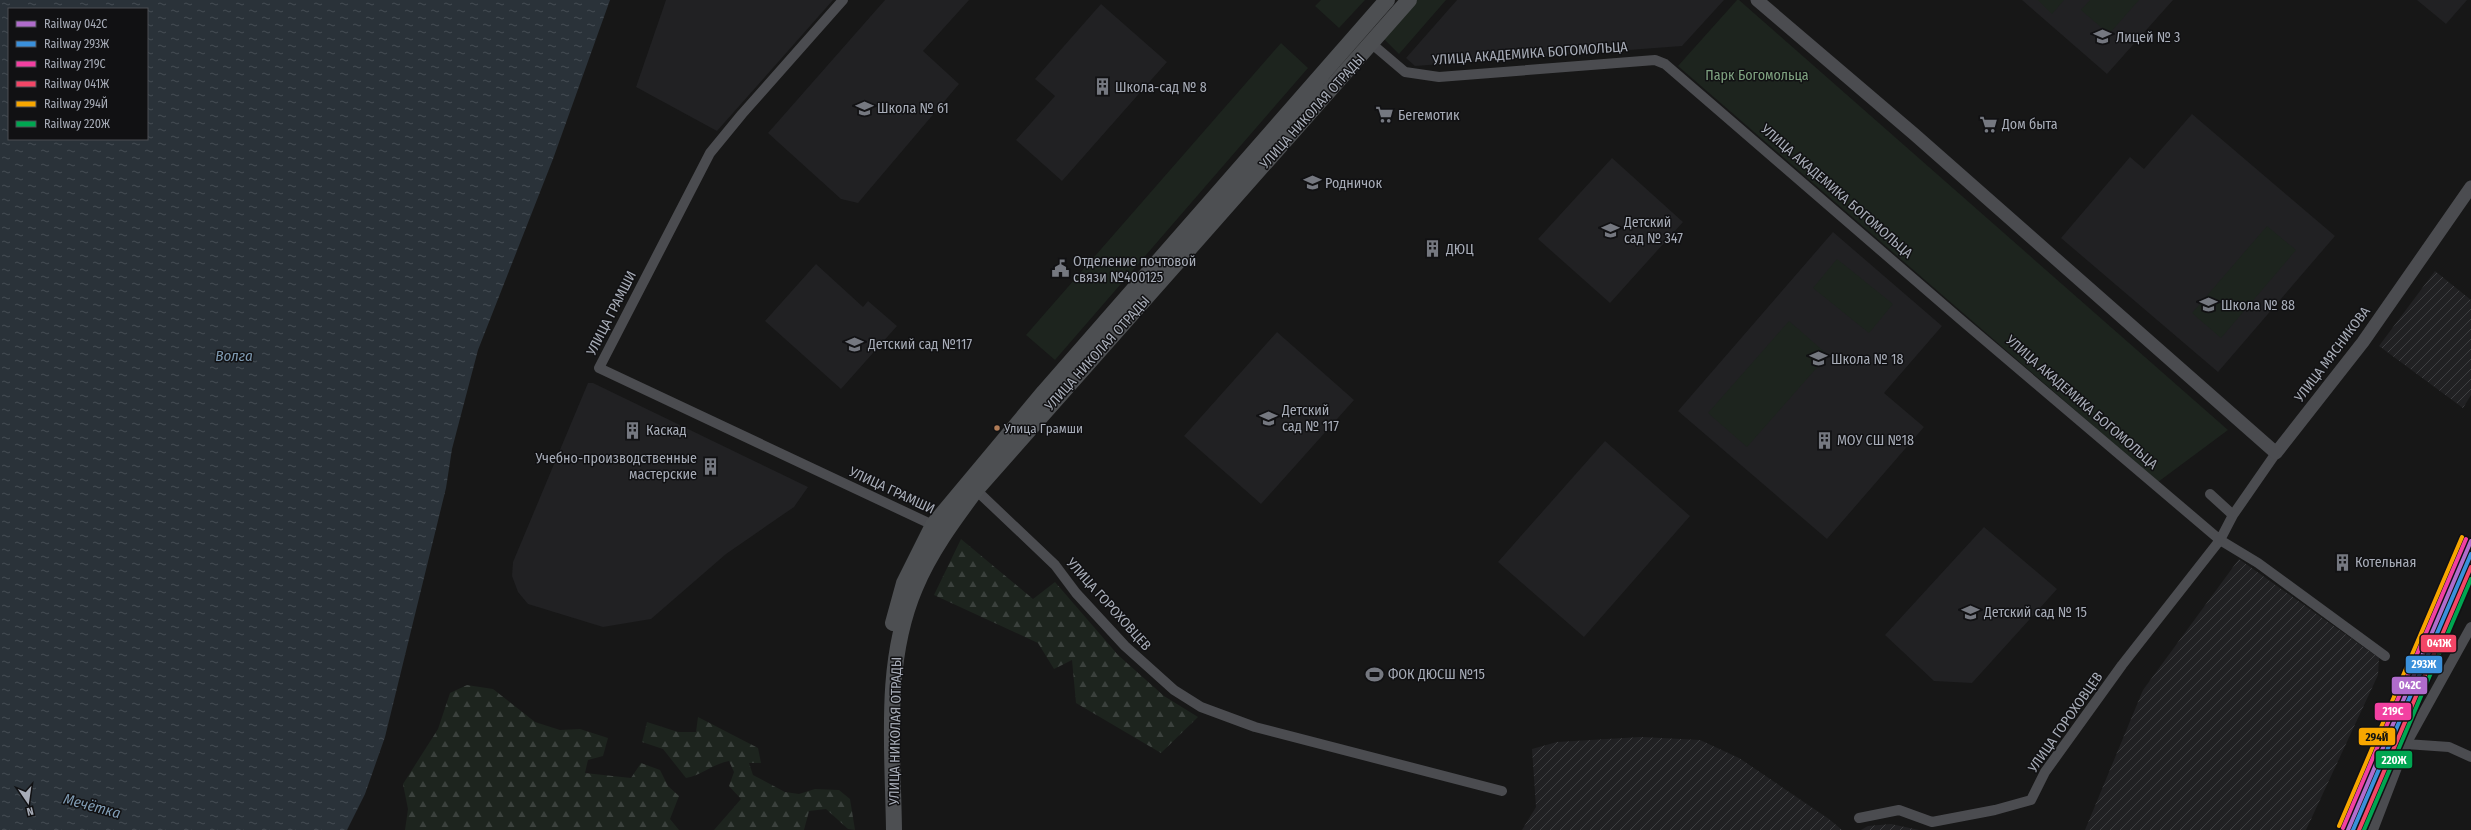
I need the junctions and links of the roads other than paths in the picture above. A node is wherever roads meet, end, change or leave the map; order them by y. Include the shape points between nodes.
1 (842, 0) edge
2 (1387, 0) edge
3 (1409, 0) edge
4 (1757, 0) edge
5 (1372, 44) junction
6 (2471, 187) edge
7 (2276, 453) junction
8 (976, 490) junction
9 (2210, 494) dead end
10 (2233, 516) junction
11 (939, 528) junction
12 (2220, 540) junction
13 (2471, 627) edge
14 (2385, 656) dead end
15 (2406, 744) junction
16 (2471, 757) edge
17 (1502, 791) dead end
18 (1858, 818) dead end
19 (887, 830) edge
20 (894, 830) edge
21 (2373, 830) edge

1 - 11 street, УЛИЦА ГРАМШИ via 710,154 599,368
2 - 11 main road, УЛИЦА НИКОЛАЯ ОТРАДЫ via 1044,392
3 - 5 main road, УЛИЦА НИКОЛАЯ ОТРАДЫ
4 - 7 street via 1914,134
5 - 8 main road, УЛИЦА НИКОЛАЯ ОТРАДЫ
5 - 12 street, УЛИЦА АКАДЕМИКА БОГОМОЛЬЦА via 1404,72 1433,77 1655,60 1665,64
6 - 7 street, УЛИЦА МЯСНИКОВА via 2363,342
7 - 10 street, УЛИЦА МЯСНИКОВА
8 - 11 main road, УЛИЦА НИКОЛАЯ ОТРАДЫ
8 - 17 street, УЛИЦА ГОРОХОВЦЕВ via 1055,565 1076,593 1125,646 1174,690 1201,708 1255,727
9 - 10 street
10 - 12 street, УЛИЦА МЯСНИКОВА
11 - 19 main road, УЛИЦА НИКОЛАЯ ОТРАДЫ via 904,583 889,640 885,708
11 - 20 main road, УЛИЦА НИКОЛАЯ ОТРАДЫ via 906,612 898,645 894,674
12 - 14 street, УЛИЦА АКАДЕМИКА БОГОМОЛЬЦА via 2258,563
12 - 18 street, УЛИЦА ГОРОХОВЦЕВ via 2122,665 2045,772 2031,800 1932,822 1899,810
13 - 15 street
15 - 16 street via 2449,747
15 - 21 street

